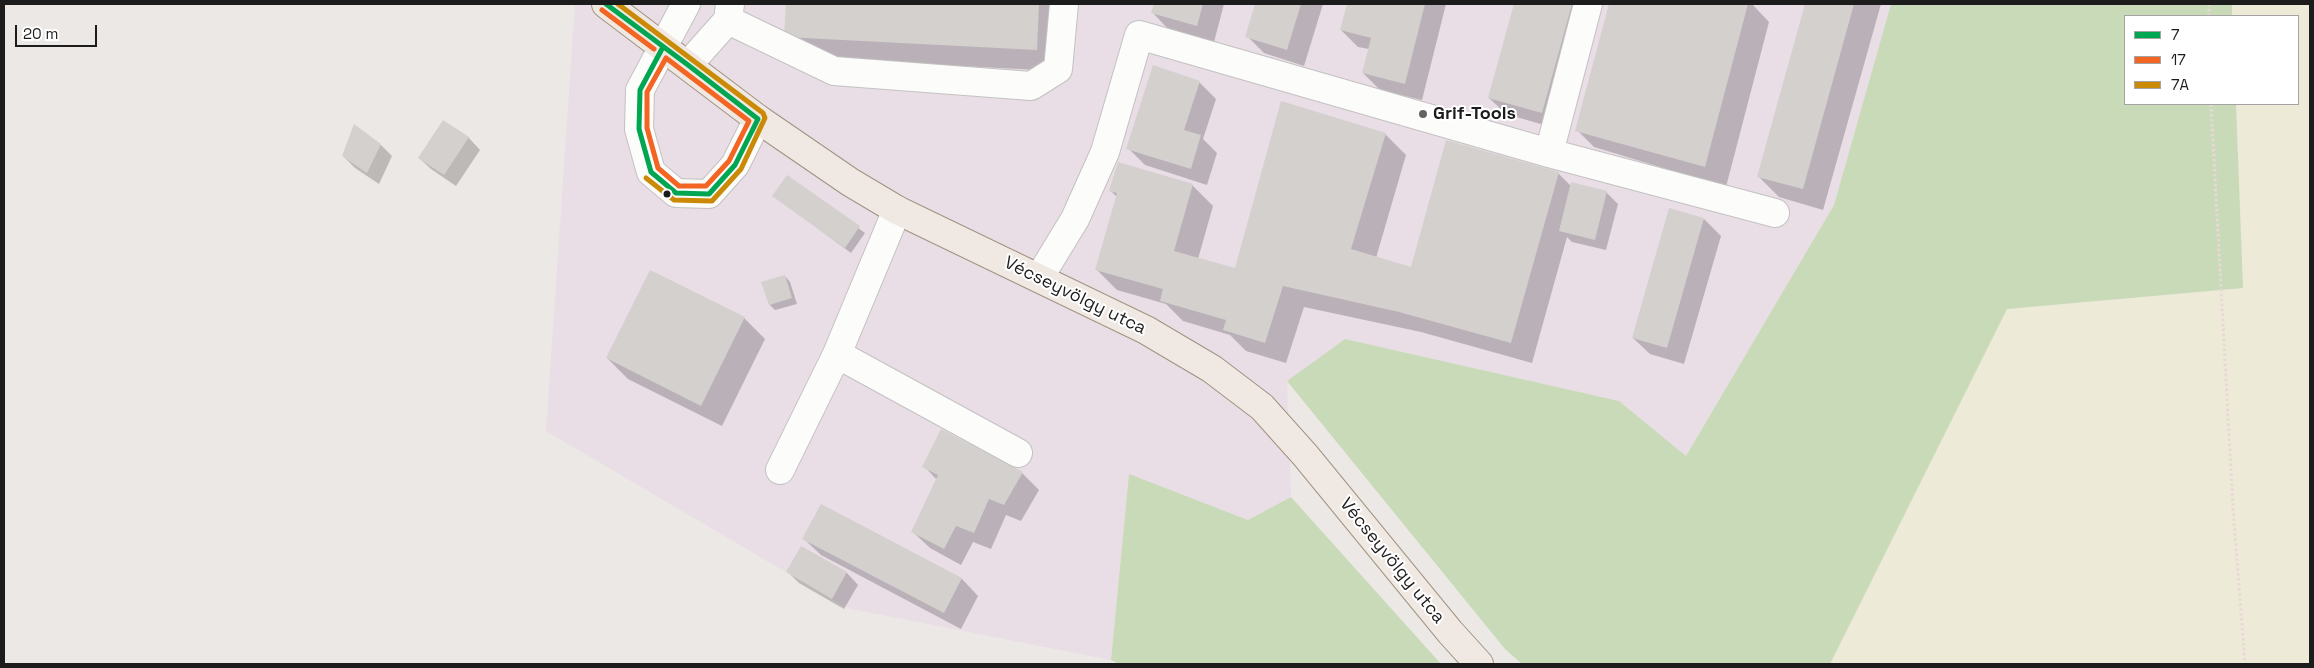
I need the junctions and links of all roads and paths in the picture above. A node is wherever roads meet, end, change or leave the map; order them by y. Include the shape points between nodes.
1 (606, 4) edge
2 (686, 4) edge
3 (1064, 4) edge
4 (1588, 4) edge
5 (729, 12) edge
6 (663, 47) junction
7 (688, 65) junction
8 (2212, 105) edge
9 (758, 119) junction
10 (1549, 153) junction
11 (897, 210) junction
12 (1775, 213) dead end
13 (1039, 278) junction
14 (837, 354) junction
15 (1018, 454) dead end
16 (780, 470) dead end
17 (1479, 664) edge
18 (2245, 664) edge

1 - 6 main road, Vécseyvölgy utca
2 - 6 street
3 - 5 street via 1058,69 1031,86 834,71
4 - 10 street
5 - 7 street
6 - 7 main road, Vécseyvölgy utca
6 - 9 street via 640,90 639,128 651,172 676,193 709,194 736,165
7 - 9 main road, Vécseyvölgy utca
8 - 18 path
9 - 11 main road, Vécseyvölgy utca
10 - 12 street
10 - 13 street via 1139,35 1105,152 1075,219
11 - 13 main road, Vécseyvölgy utca
11 - 14 street
13 - 17 main road, Vécseyvölgy utca via 1146,330 1212,369 1262,407
14 - 15 street
14 - 16 street

